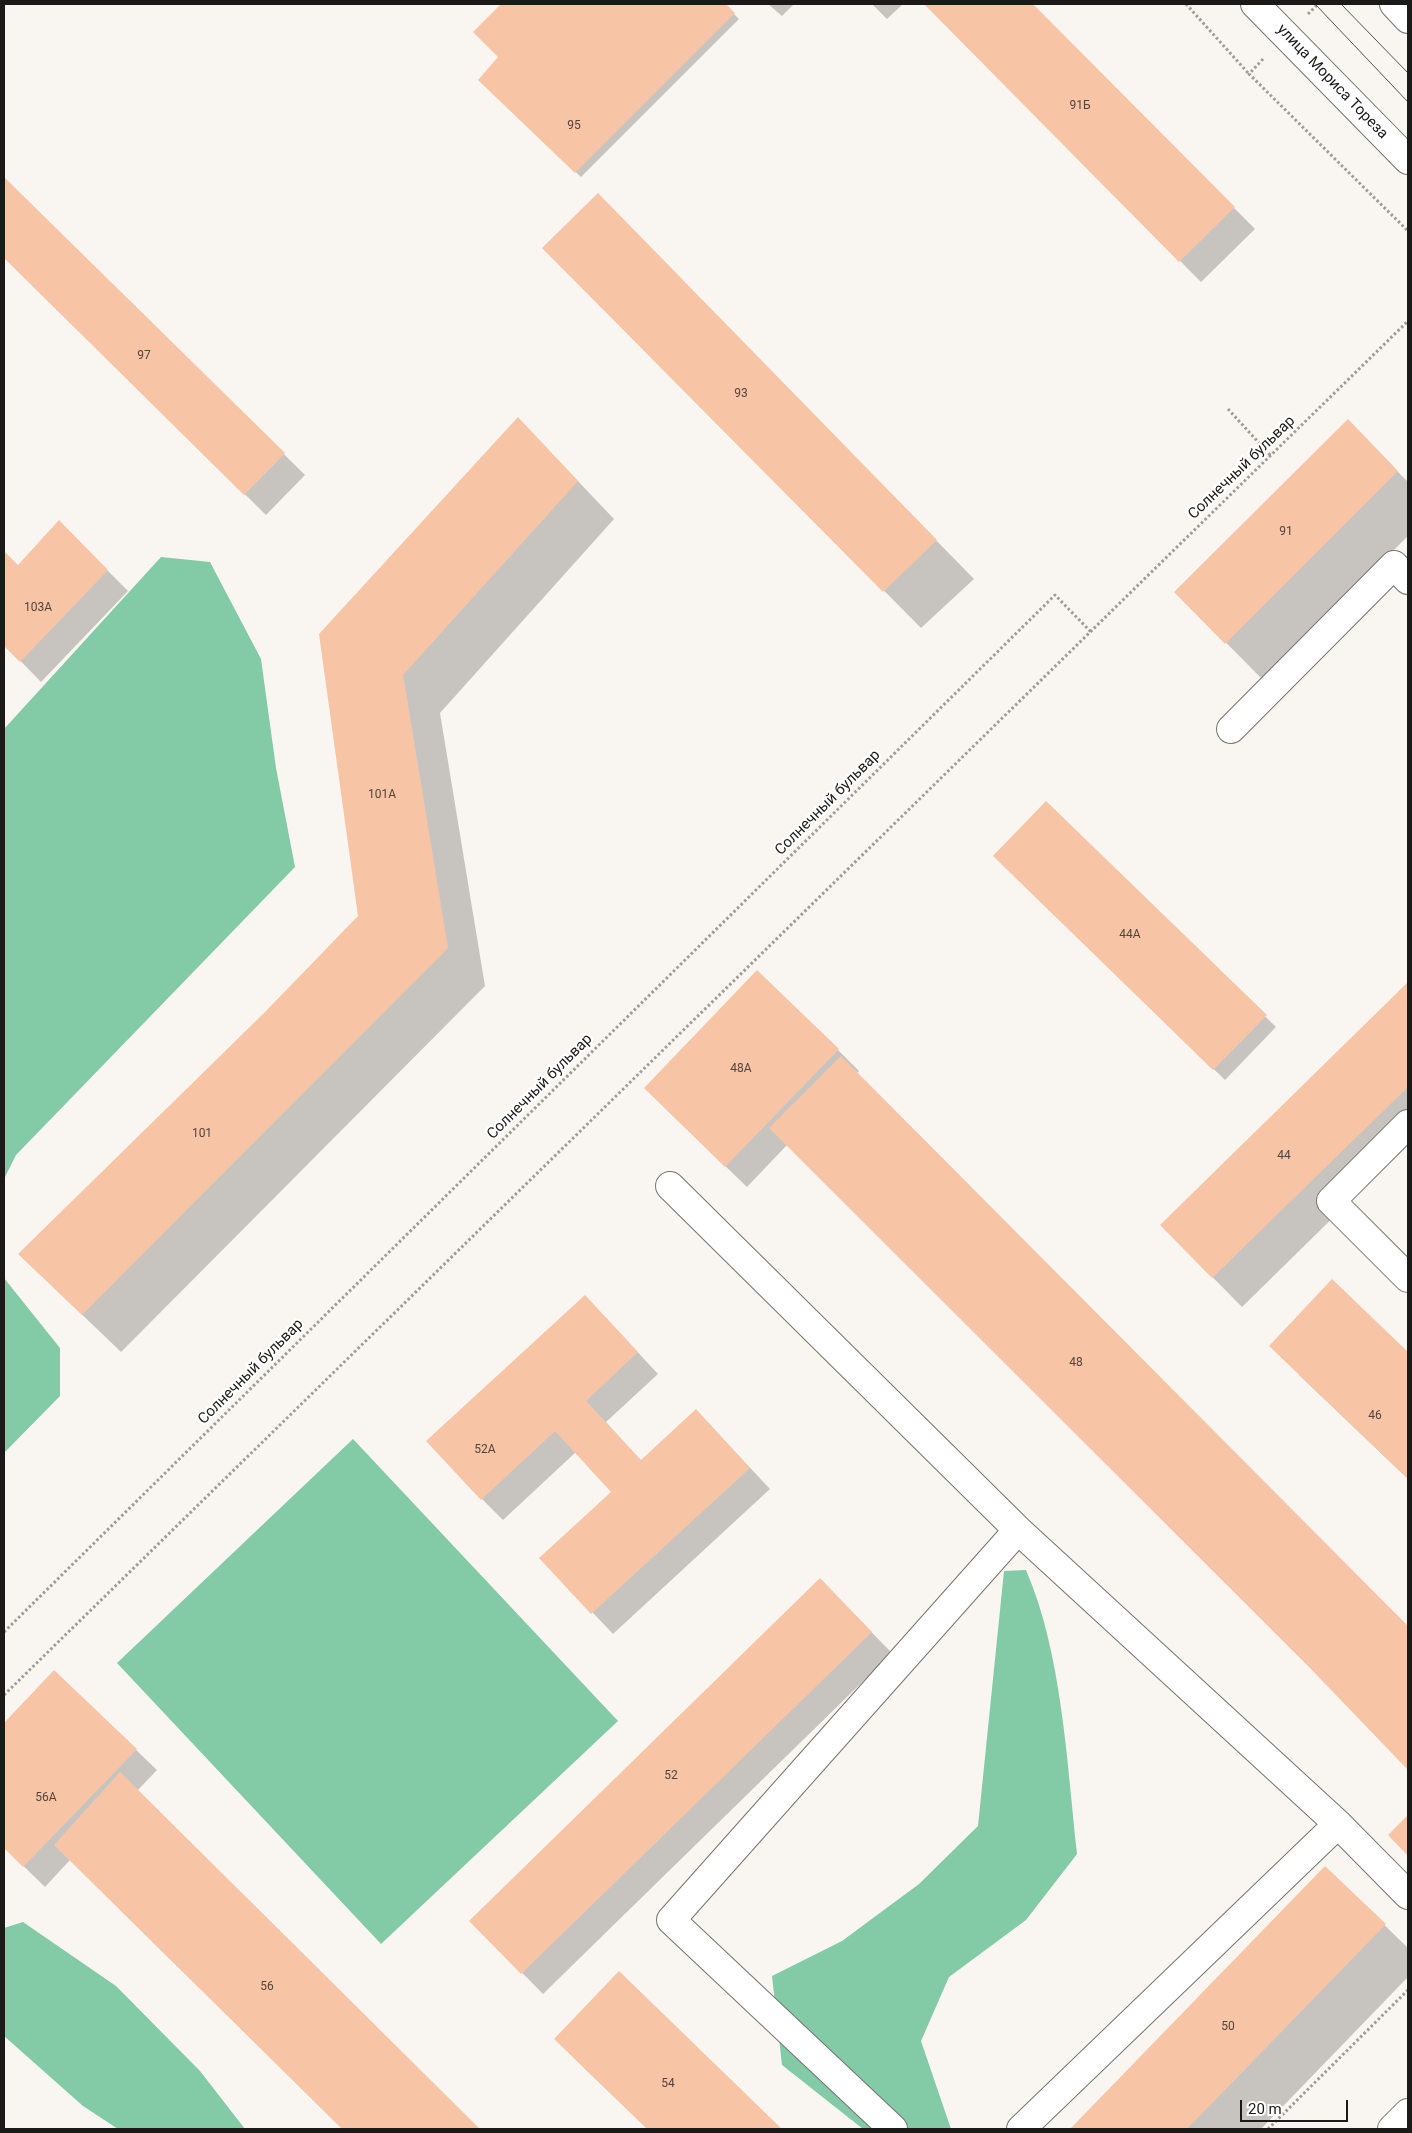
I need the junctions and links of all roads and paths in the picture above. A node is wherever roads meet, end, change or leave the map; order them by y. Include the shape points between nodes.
1 (1186, 4) edge
2 (1255, 4) edge
3 (1318, 4) edge
4 (1394, 4) edge
5 (1408, 18) edge
6 (1287, 36) junction
7 (1249, 74) junction
8 (1408, 160) edge
9 (1408, 231) edge
10 (1408, 321) edge
11 (1228, 409) dead end
12 (1271, 456) junction
13 (1408, 580) edge
14 (1091, 632) junction
15 (1231, 729) dead end
16 (1408, 1124) edge
17 (670, 1186) dead end
18 (1408, 1278) edge
19 (1018, 1530) junction
20 (4, 1632) edge
21 (4, 1695) edge
22 (1338, 1824) junction
23 (1408, 1895) edge
24 (1408, 1990) edge
25 (1408, 2113) edge
26 (893, 2129) edge
27 (1021, 2129) edge
28 (1268, 2129) edge
29 (1392, 2129) edge

1 - 7 path
2 - 6 street, улица Мориса Тореза
3 - 6 path
4 - 5 street
6 - 7 path
6 - 8 street, улица Мориса Тореза
7 - 9 path
10 - 12 path, Солнечный бульвар
11 - 12 path
12 - 14 path, Солнечный бульвар
13 - 15 street via 1394,565
14 - 20 path, Солнечный бульвар via 1055,595
14 - 21 path, Солнечный бульвар
16 - 18 street via 1331,1201
17 - 19 street
19 - 22 street
19 - 26 street via 671,1920
22 - 23 street
22 - 27 street
24 - 28 path
25 - 29 street

